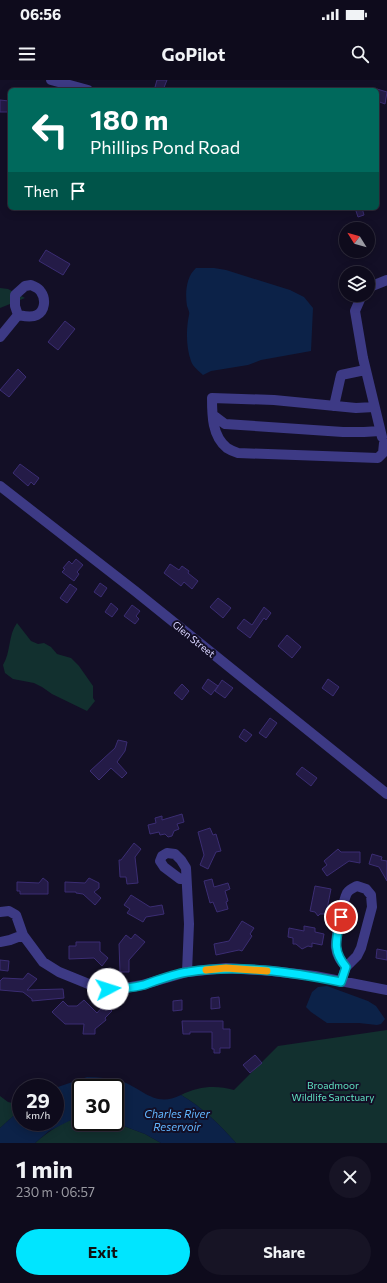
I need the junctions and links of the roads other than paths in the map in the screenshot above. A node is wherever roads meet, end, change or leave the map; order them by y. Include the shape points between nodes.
1 (51, 80) edge
2 (73, 88) edge
3 (387, 280) edge
4 (375, 285) edge
5 (359, 302) edge
6 (18, 315) dead end
7 (0, 336) edge
8 (365, 370) junction
9 (334, 406) junction
10 (374, 407) junction
11 (212, 416) junction
12 (380, 431) junction
13 (385, 443) edge
14 (0, 486) edge
15 (387, 794) edge
16 (186, 878) dead end
17 (0, 912) edge
18 (23, 935) junction
19 (0, 942) edge
20 (346, 967) junction
21 (187, 972) junction
22 (341, 982) junction
23 (387, 990) edge

1 - 2 street
3 - 4 street
5 - 8 street via 355,311
6 - 7 street
8 - 9 street via 341,375
8 - 10 street
9 - 10 street
9 - 11 street via 274,400 212,398
10 - 12 street
11 - 12 street via 225,424 343,432
11 - 13 street via 218,437 227,448 238,453 378,458 383,453
12 - 13 street
14 - 15 street, Glen Street
16 - 21 street via 189,924
17 - 18 street via 8,911 16,915
18 - 19 street
18 - 21 street via 44,962 59,972 96,987 108,989 142,985
20 - 20 street via 361,948 372,907 371,895 366,889 357,886 350,889 347,894 336,947 338,956
20 - 22 street
21 - 22 street via 226,968 315,976
22 - 23 street

